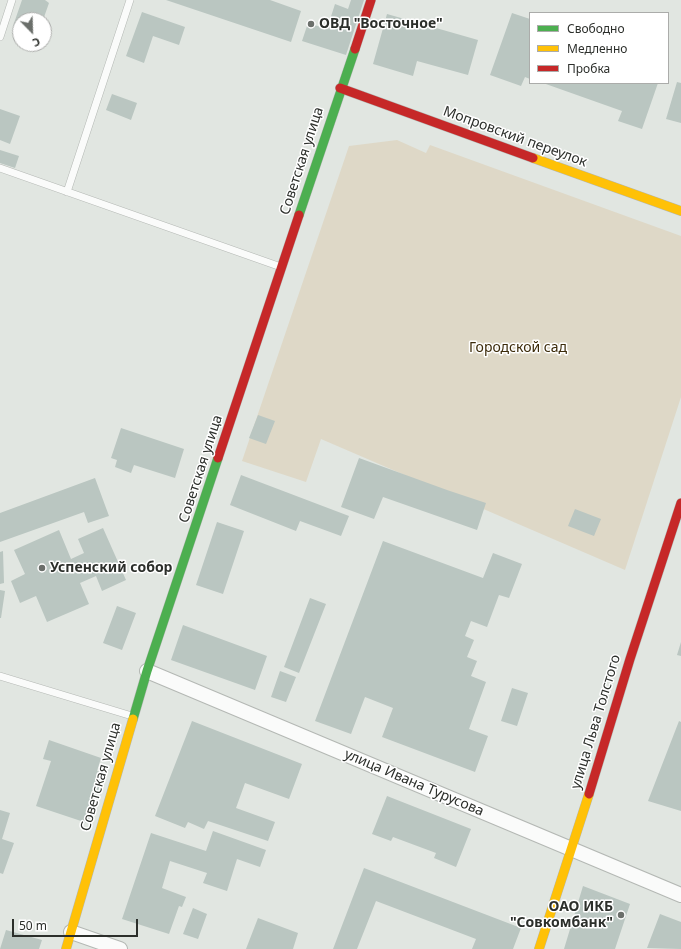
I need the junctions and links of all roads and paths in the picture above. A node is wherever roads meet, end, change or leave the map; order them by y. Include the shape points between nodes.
1 (12, 0) edge
2 (130, 0) edge
3 (371, 0) edge
4 (0, 37) edge
5 (340, 88) junction
6 (0, 168) edge
7 (67, 192) junction
8 (681, 211) edge
9 (282, 267) junction
10 (681, 503) edge
11 (147, 671) junction
12 (0, 676) edge
13 (134, 716) junction
14 (572, 850) junction
15 (681, 895) edge
16 (71, 932) junction
17 (66, 949) edge
18 (120, 949) edge
19 (539, 949) edge

1 - 4 lane
2 - 7 lane
3 - 5 street, Советская улица
5 - 8 street, Мопровский переулок
5 - 9 street, Советская улица
6 - 7 lane
7 - 9 lane
9 - 11 street, Советская улица
10 - 14 street, улица Льва Толстого
11 - 13 street, Советская улица
11 - 14 street, улица Ивана Турусова
12 - 13 lane
13 - 16 street, Советская улица
14 - 15 street, улица Ивана Турусова
14 - 19 street, улица Льва Толстого
16 - 17 street, Советская улица
16 - 18 street

